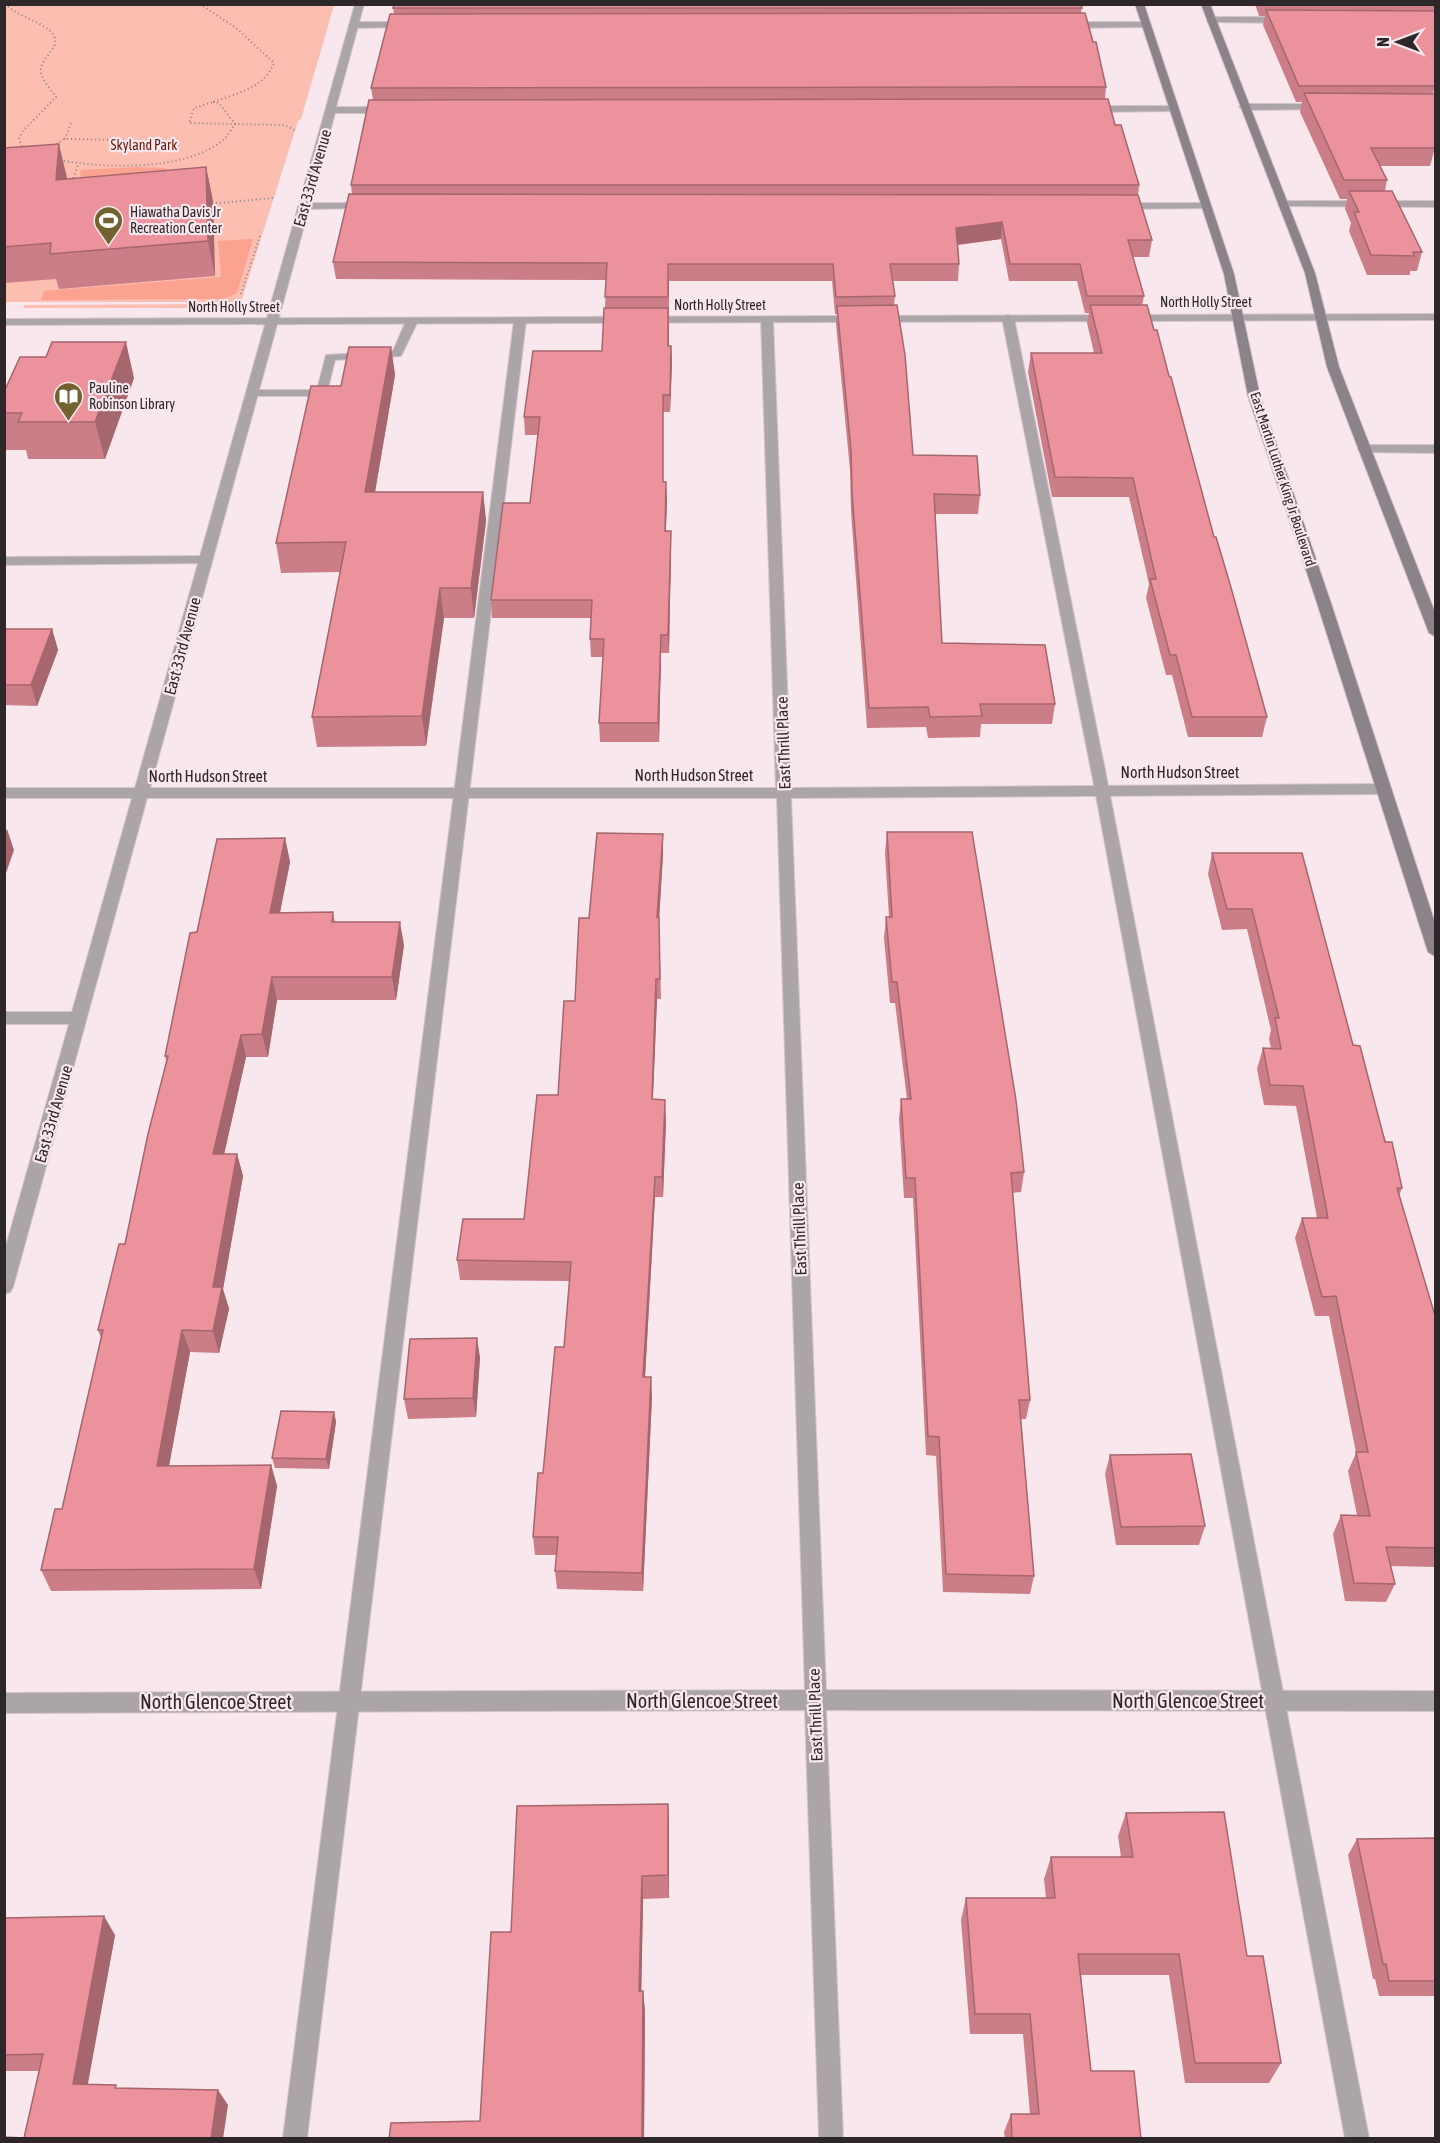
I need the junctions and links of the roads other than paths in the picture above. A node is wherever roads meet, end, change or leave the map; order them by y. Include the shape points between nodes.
1 (360, 4) edge
2 (1139, 4) edge
3 (1205, 4) edge
4 (1211, 20) junction
5 (1293, 20) edge
6 (426, 25) edge
7 (1061, 25) edge
8 (1146, 25) junction
9 (354, 26) junction
10 (1244, 107) junction
11 (1334, 107) edge
12 (1084, 109) edge
13 (1174, 109) junction
14 (331, 110) junction
15 (402, 110) edge
16 (1283, 204) junction
17 (1436, 204) edge
18 (304, 206) junction
19 (376, 206) edge
20 (1105, 206) edge
21 (1206, 206) junction
22 (1436, 316) edge
23 (1236, 317) junction
24 (1321, 317) junction
25 (1008, 318) junction
26 (767, 320) junction
27 (412, 321) junction
28 (520, 321) junction
29 (4, 322) edge
30 (272, 322) junction
31 (252, 393) junction
32 (1364, 449) junction
33 (1436, 449) edge
34 (206, 560) junction
35 (4, 561) edge
36 (1430, 603) edge
37 (1436, 633) edge
38 (1384, 789) junction
39 (1102, 790) junction
40 (4, 793) edge
41 (460, 793) junction
42 (785, 793) junction
43 (141, 794) junction
44 (1436, 952) edge
45 (4, 1017) edge
46 (80, 1017) junction
47 (4, 1287) edge
48 (815, 1700) junction
49 (1273, 1701) junction
50 (1436, 1701) edge
51 (348, 1702) junction
52 (4, 1703) edge
53 (295, 2139) edge
54 (831, 2139) edge
55 (1357, 2139) edge

1 - 9 street, East 33rd Avenue
2 - 8 main road, East Martin Luther King Jr Boulevard
3 - 4 main road
4 - 5 street
4 - 10 main road
6 - 9 street
7 - 8 street
8 - 13 main road, East Martin Luther King Jr Boulevard
9 - 14 street, East 33rd Avenue
10 - 11 street
10 - 16 main road
12 - 13 street
13 - 21 main road, East Martin Luther King Jr Boulevard
14 - 15 street
14 - 18 street, East 33rd Avenue
16 - 17 street
16 - 24 main road via 1310,273
18 - 19 street
18 - 30 street, East 33rd Avenue
20 - 21 street
21 - 23 main road, East Martin Luther King Jr Boulevard via 1229,274
22 - 24 street, North Holly Street
23 - 24 street, North Holly Street
23 - 25 street, North Holly Street
23 - 38 main road, East Martin Luther King Jr Boulevard via 1254,396
24 - 32 main road via 1332,367
25 - 26 street, North Holly Street
25 - 39 street
26 - 28 street, North Holly Street
26 - 42 street, East Thrill Place
27 - 28 street, North Holly Street
27 - 30 street, North Holly Street
27 - 31 street via 398,354 330,357 322,394
28 - 41 street
29 - 30 street, North Holly Street
30 - 31 street, East 33rd Avenue
31 - 34 street, East 33rd Avenue
32 - 33 street
32 - 36 main road
34 - 35 street
34 - 43 street, East 33rd Avenue
36 - 37 main road
38 - 39 street, North Hudson Street
38 - 44 main road, East Martin Luther King Jr Boulevard
39 - 42 street, North Hudson Street
39 - 49 street
40 - 43 street, North Hudson Street
41 - 42 street, North Hudson Street
41 - 43 street, North Hudson Street
41 - 51 street
42 - 48 street, East Thrill Place
43 - 46 street, East 33rd Avenue
45 - 46 street
46 - 47 street, East 33rd Avenue
48 - 49 street, North Glencoe Street
48 - 51 street, North Glencoe Street
48 - 54 street, East Thrill Place
49 - 50 street, North Glencoe Street
49 - 55 street
51 - 52 street, North Glencoe Street
51 - 53 street

